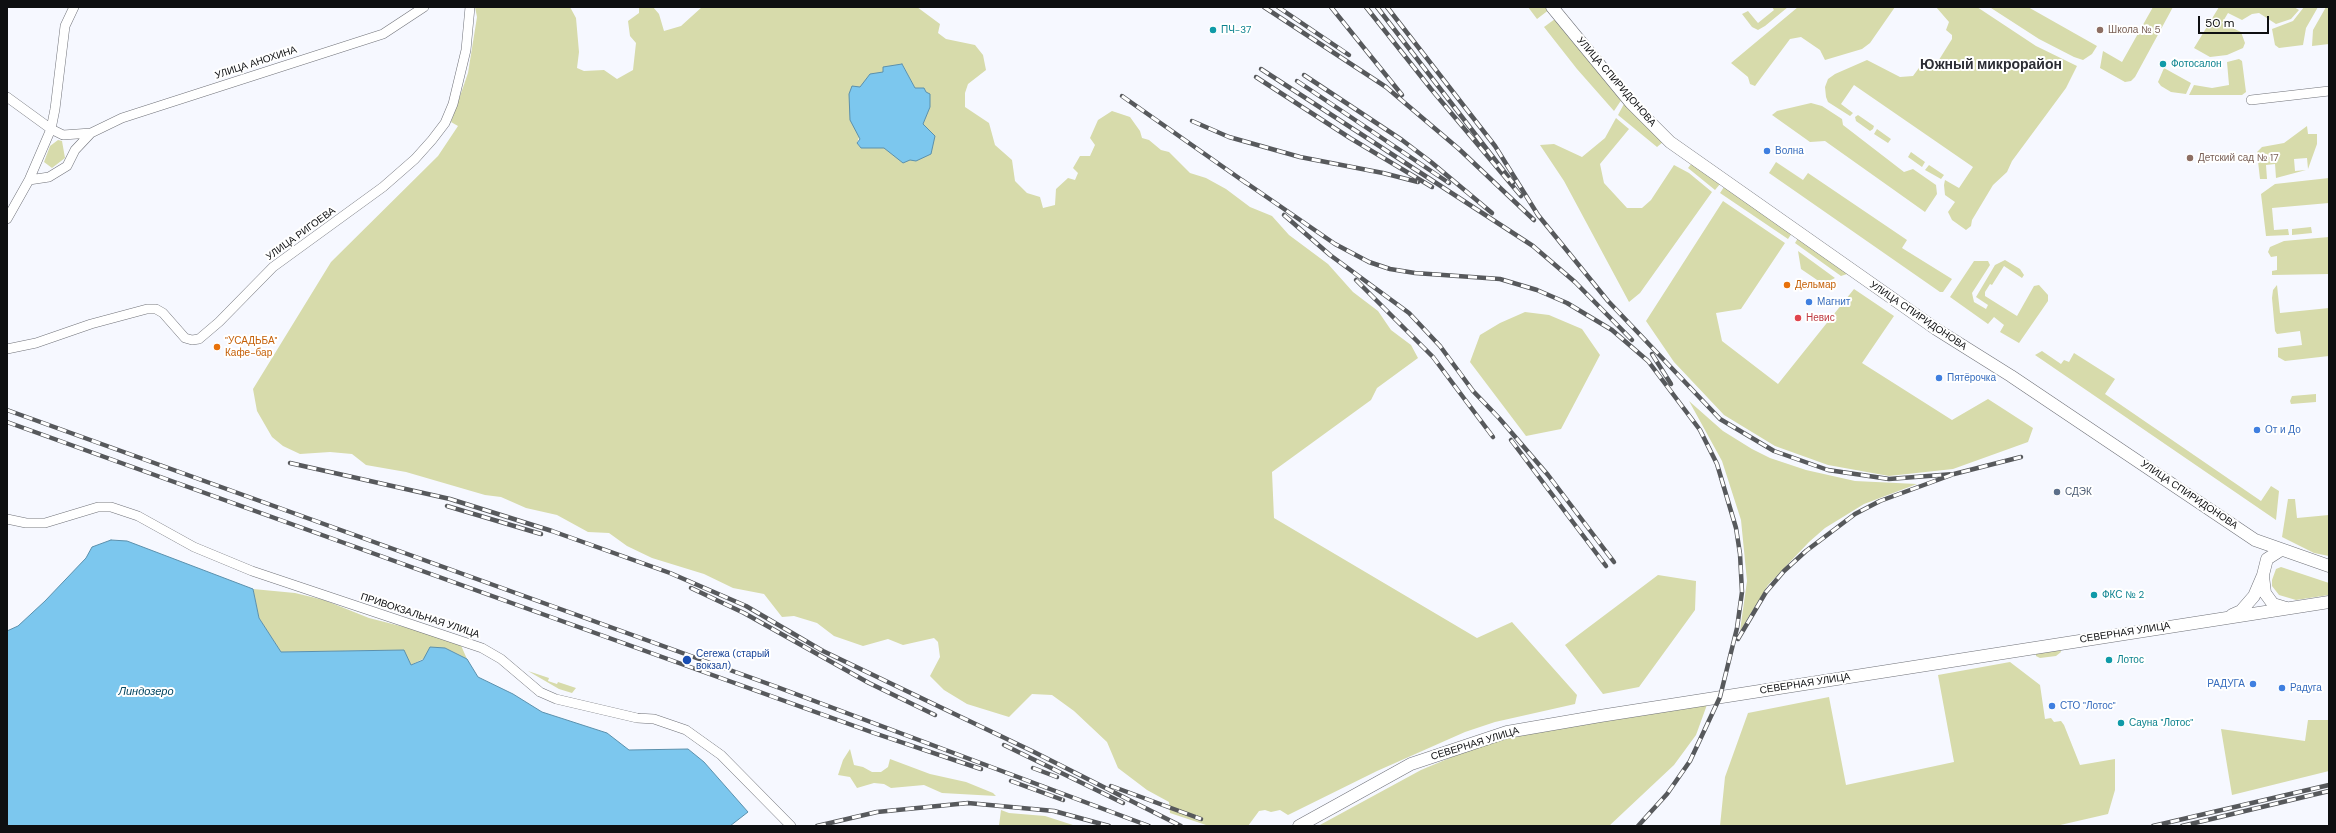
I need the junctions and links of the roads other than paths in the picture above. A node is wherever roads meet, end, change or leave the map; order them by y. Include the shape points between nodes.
1 (74, 7) edge
2 (424, 7) edge
3 (470, 7) edge
4 (1552, 7) edge
5 (2329, 91) edge
6 (7, 97) edge
7 (2251, 100) dead end
8 (51, 129) junction
9 (91, 133) junction
10 (29, 180) junction
11 (7, 219) edge
12 (7, 349) edge
13 (7, 519) edge
14 (2259, 542) junction
15 (2281, 550) junction
16 (2329, 566) edge
17 (2263, 575) junction
18 (2329, 602) edge
19 (2286, 608) junction
20 (2227, 618) junction
21 (791, 826) edge
22 (1299, 826) edge

1 - 8 street via 64,32 57,101
2 - 9 street, УЛИЦА АНОХИНА via 383,34 122,118
3 - 12 street, УЛИЦА РИГОЕВА via 466,50 453,104 445,123 432,140 383,187 273,267 220,322 199,339 185,338 163,313 156,309 147,309 91,324 36,343
4 - 14 street, УЛИЦА СПИРИДОНОВА via 1631,103 1670,142 1936,329 2018,380
5 - 7 street
6 - 8 street, УЛИЦА АНОХИНА
8 - 9 street, УЛИЦА АНОХИНА via 63,135
8 - 10 street
9 - 10 street, УЛИЦА АНОХИНА via 75,150 67,166 49,177
10 - 11 street
13 - 21 street, ПРИВОКЗАЛЬНАЯ УЛИЦА via 44,523 98,507 111,507 138,516 194,547 252,571 482,648 501,659 540,692 556,699 638,718 654,719 686,730 721,755
14 - 15 street, УЛИЦА СПИРИДОНОВА
14 - 17 street via 2263,555
15 - 16 street, УЛИЦА СПИРИДОНОВА
15 - 17 street via 2267,559
17 - 19 street via 2265,593 2273,604
17 - 20 street via 2254,596 2241,611
18 - 19 street, СЕВЕРНАЯ УЛИЦА
19 - 20 street, СЕВЕРНАЯ УЛИЦА
20 - 22 street, СЕВЕРНАЯ УЛИЦА via 1607,714 1507,732 1411,764

